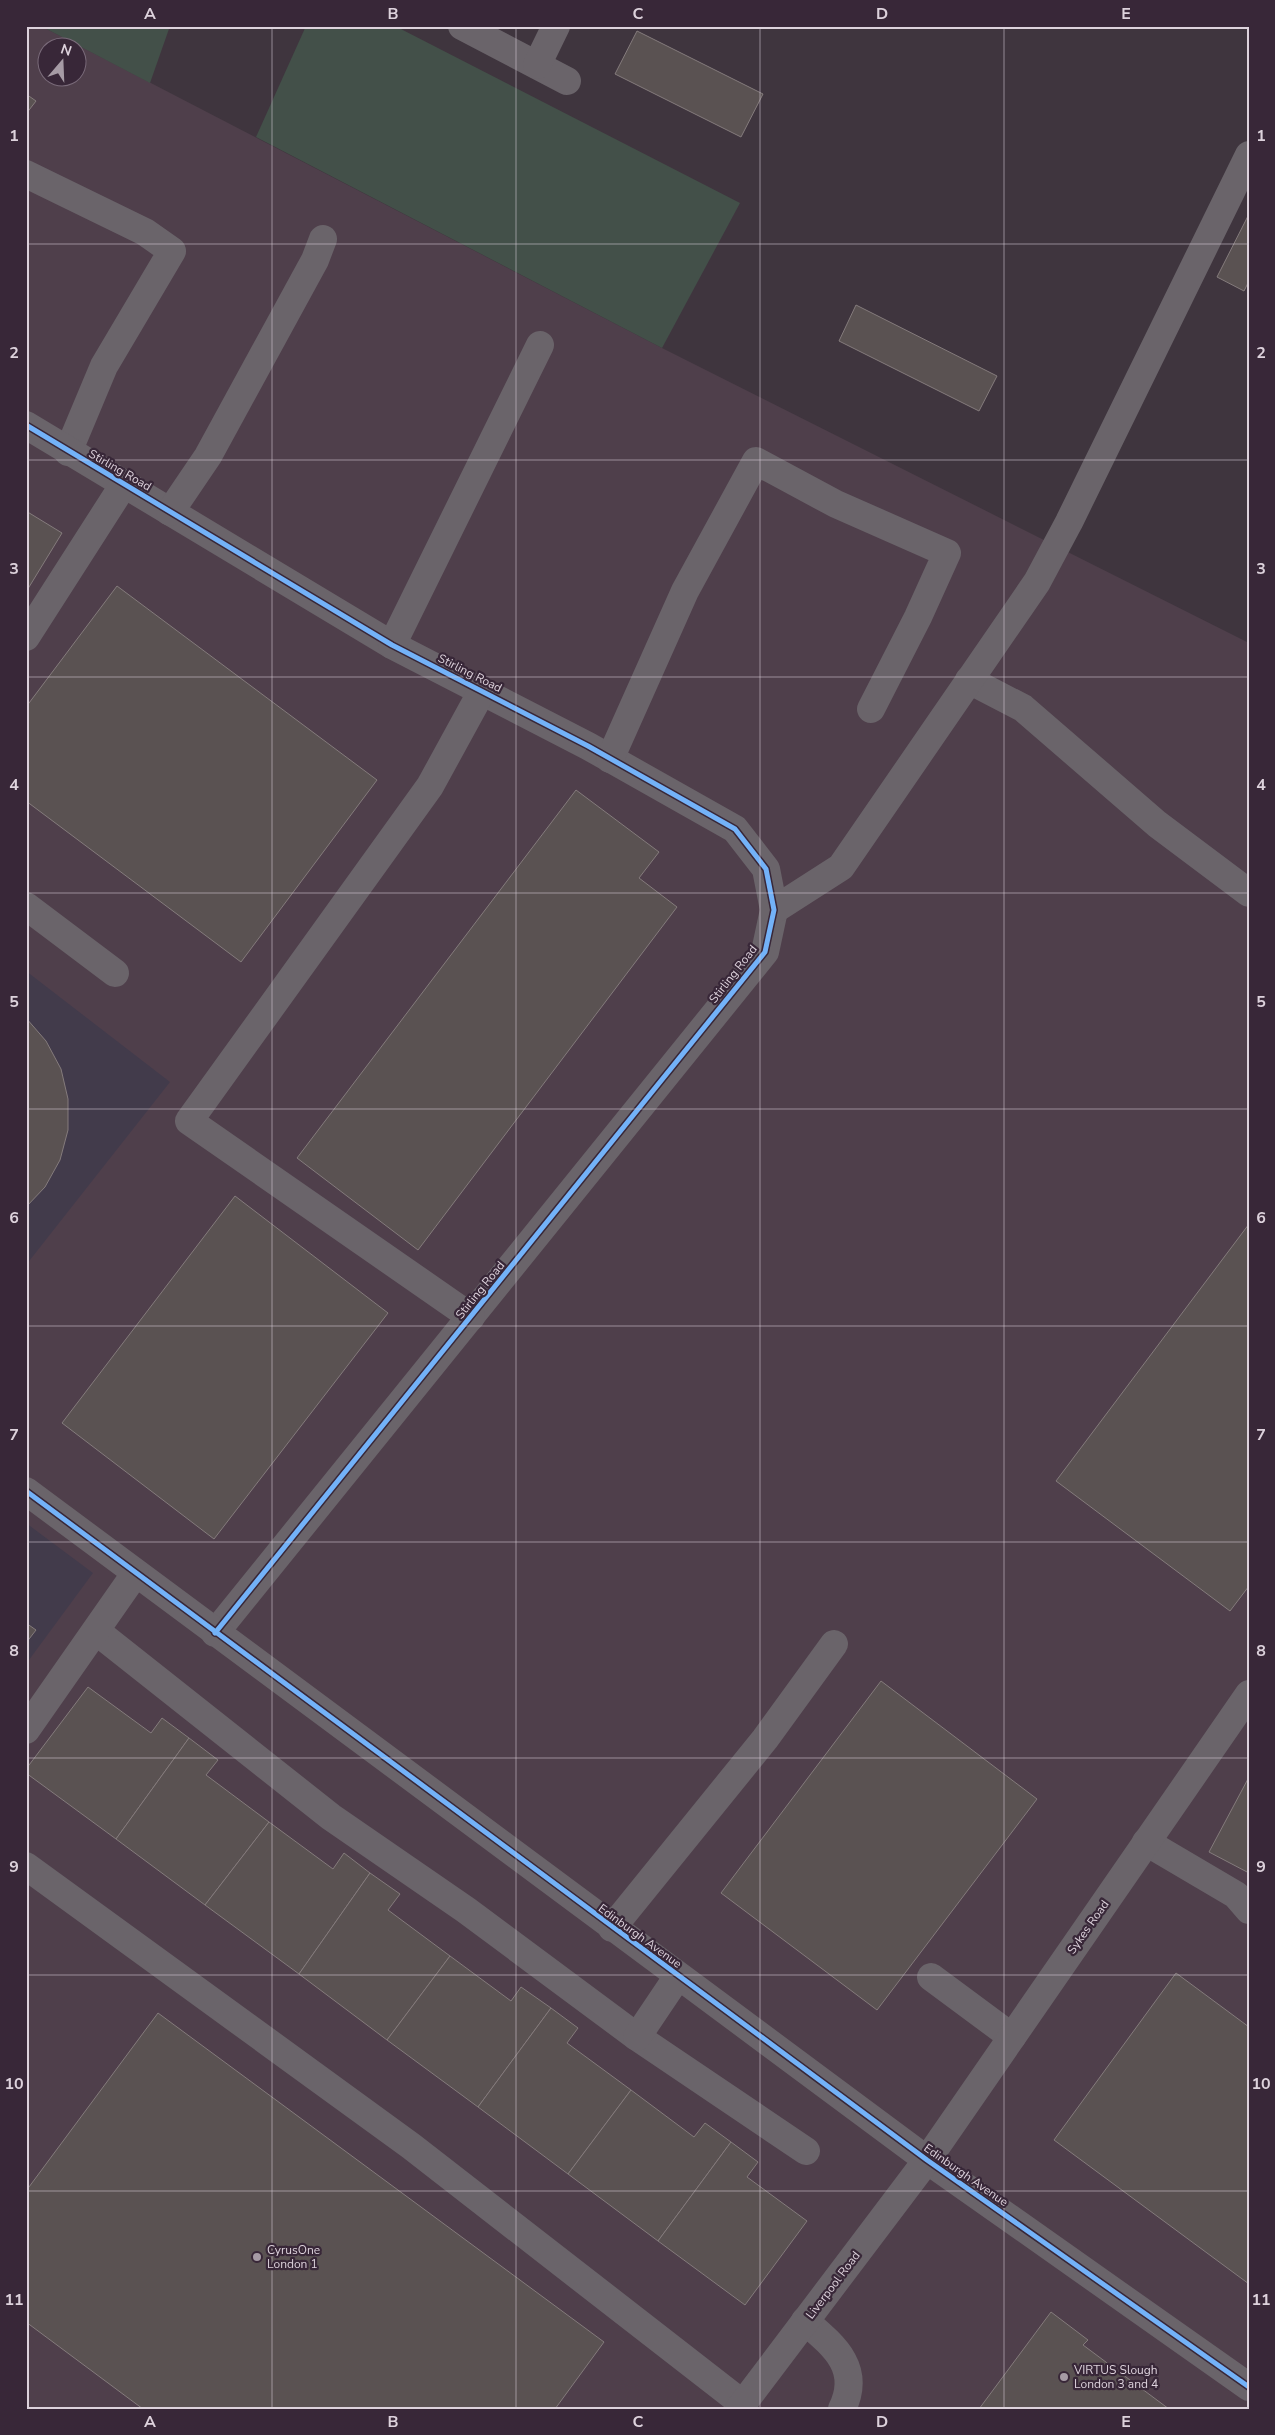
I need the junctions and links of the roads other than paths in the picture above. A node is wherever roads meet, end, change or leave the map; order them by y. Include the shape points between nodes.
1 (462, 26) edge
2 (556, 26) edge
3 (537, 65) junction
4 (567, 81) dead end
5 (1249, 155) edge
6 (26, 174) edge
7 (323, 239) dead end
8 (540, 344) dead end
9 (26, 425) edge
10 (68, 452) junction
11 (124, 484) junction
12 (170, 512) junction
13 (26, 637) edge
14 (392, 644) junction
15 (969, 680) junction
16 (482, 691) junction
17 (871, 708) dead end
18 (610, 759) junction
19 (1249, 893) edge
20 (26, 906) edge
21 (774, 910) junction
22 (115, 973) dead end
23 (471, 1317) junction
24 (26, 1491) edge
25 (135, 1574) junction
26 (96, 1631) junction
27 (215, 1633) junction
28 (834, 1644) dead end
29 (1249, 1694) edge
30 (26, 1730) edge
31 (1146, 1842) junction
32 (26, 1866) edge
33 (1249, 1910) edge
34 (612, 1928) junction
35 (678, 1976) junction
36 (931, 1977) dead end
37 (637, 2037) junction
38 (1012, 2037) junction
39 (806, 2151) dead end
40 (927, 2160) junction
41 (805, 2321) junction
42 (1249, 2387) edge
43 (741, 2406) edge
44 (842, 2409) edge

1 - 3 street
2 - 3 street
3 - 4 street
5 - 15 street via 1070,522 1037,582
6 - 10 street via 145,232 172,251 104,366
7 - 12 street via 315,260 208,456
8 - 14 street
9 - 10 street, Stirling Road
10 - 11 street, Stirling Road
11 - 12 street, Stirling Road
11 - 13 street
12 - 14 street, Stirling Road
14 - 16 street, Stirling Road
15 - 19 street via 1023,708 1157,824
15 - 21 street via 841,867
16 - 18 street, Stirling Road
16 - 23 street via 430,786 189,1121
17 - 18 street via 947,553 836,504 756,461 685,590
18 - 21 street, Stirling Road via 735,829 766,869
20 - 22 street
21 - 23 street, Stirling Road via 765,952
23 - 27 street, Stirling Road
24 - 25 street, Edinburgh Avenue
25 - 26 street
25 - 27 street, Edinburgh Avenue
26 - 30 street
26 - 37 street via 331,1817 466,1910
27 - 34 street, Edinburgh Avenue
28 - 34 street via 765,1740
29 - 31 street, Sykes Road
31 - 33 street via 1236,1895
31 - 38 street, Sykes Road
32 - 43 street via 411,2146
34 - 35 street, Edinburgh Avenue
35 - 37 street
35 - 40 street, Edinburgh Avenue
36 - 38 street
37 - 39 street
38 - 40 street, Sykes Road
40 - 41 street, Liverpool Road
40 - 42 street, Edinburgh Avenue
41 - 43 street, Liverpool Road
41 - 44 street via 830,2342 847,2364 850,2393

